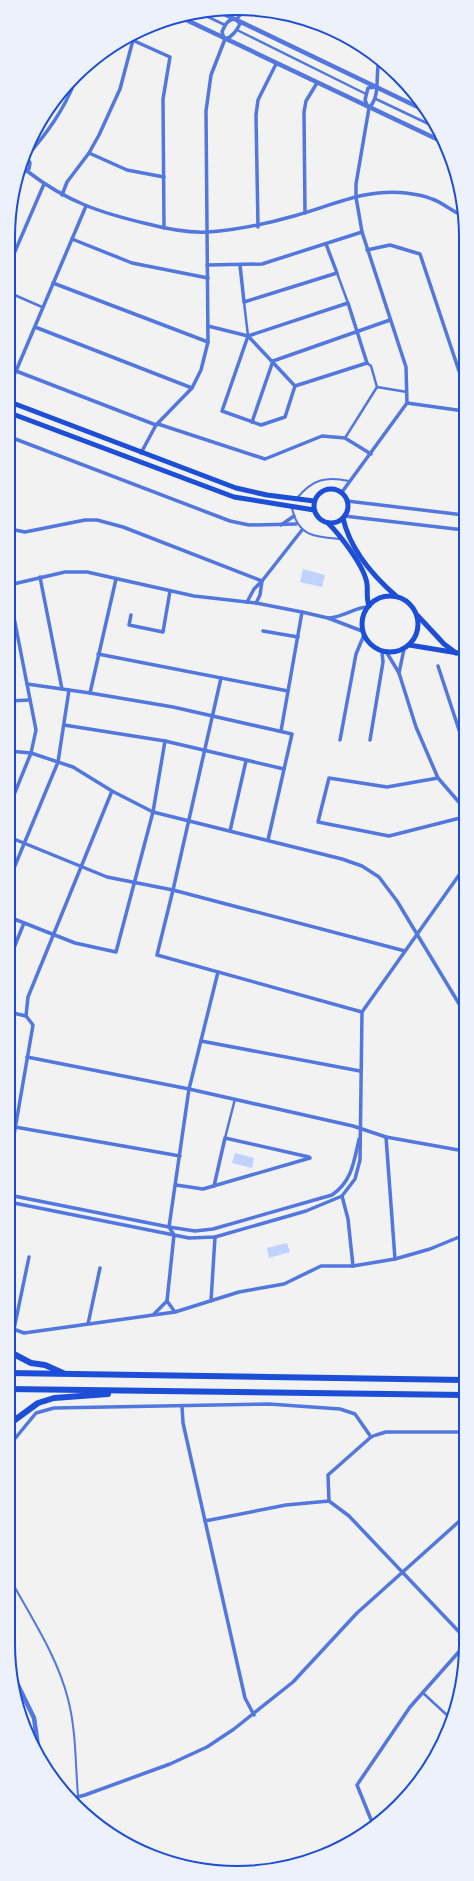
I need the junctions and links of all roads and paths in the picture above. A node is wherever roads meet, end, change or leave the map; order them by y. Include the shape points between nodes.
1 (227, 15) edge
2 (240, 15) edge
3 (208, 17) edge
4 (237, 19) junction
5 (188, 21) edge
6 (225, 25) junction
7 (237, 30) junction
8 (225, 39) junction
9 (134, 41) edge
10 (132, 42) edge
11 (276, 64) junction
12 (378, 66) edge
13 (317, 83) junction
14 (376, 87) junction
15 (70, 91) edge
16 (366, 94) junction
17 (376, 99) junction
18 (416, 106) edge
19 (369, 108) junction
20 (428, 124) edge
21 (436, 139) edge
22 (33, 150) edge
23 (89, 153) junction
24 (29, 161) edge
25 (27, 171) joint
26 (164, 177) junction
27 (44, 184) junction
28 (62, 195) junction
29 (356, 197) junction
30 (86, 206) junction
31 (305, 213) junction
32 (458, 214) edge
33 (258, 226) junction
34 (164, 228) junction
35 (207, 232) junction
36 (362, 232) junction
37 (72, 239) junction
38 (326, 244) junction
39 (366, 250) junction
40 (15, 251) edge
41 (208, 265) junction
42 (240, 265) junction
43 (337, 273) junction
44 (208, 278) junction
45 (53, 283) junction
46 (15, 295) edge
47 (244, 302) junction
48 (348, 303) junction
49 (42, 307) junction
50 (390, 320) junction
51 (208, 326) junction
52 (35, 327) junction
53 (358, 331) junction
54 (248, 336) junction
55 (208, 342) junction
56 (273, 361) junction
57 (367, 363) junction
58 (16, 371) junction
59 (459, 371) edge
60 (15, 374) edge
61 (295, 386) junction
62 (377, 387) junction
63 (192, 388) junction
64 (407, 392) junction
65 (407, 403) junction
66 (15, 404) edge
67 (459, 411) edge
68 (15, 414) edge
69 (252, 422) junction
70 (157, 424) junction
71 (345, 438) junction
72 (15, 439) edge
73 (141, 453) junction
74 (371, 454) junction
75 (350, 481) junction
76 (342, 492) junction
77 (296, 499) junction
78 (347, 500) junction
79 (314, 501) junction
80 (292, 507) junction
81 (314, 510) junction
82 (459, 514) edge
83 (294, 516) junction
84 (343, 517) junction
85 (328, 522) junction
86 (296, 524) junction
87 (280, 525) junction
88 (459, 529) edge
89 (15, 530) edge
90 (302, 530) junction
91 (343, 540) junction
92 (40, 577) junction
93 (116, 579) junction
94 (262, 581) junction
95 (15, 584) edge
96 (170, 592) junction
97 (397, 597) junction
98 (247, 602) junction
99 (256, 603) junction
100 (368, 607) junction
101 (302, 612) junction
102 (417, 614) junction
103 (130, 615) dead end
104 (15, 618) edge
105 (328, 618) junction
106 (263, 631) dead end
107 (363, 633) junction
108 (298, 637) junction
109 (409, 645) junction
110 (404, 649) junction
111 (385, 652) junction
112 (456, 653) junction
113 (459, 653) edge
114 (98, 654) junction
115 (438, 666) dead end
116 (399, 672) junction
117 (221, 678) junction
118 (28, 684) junction
119 (62, 689) junction
120 (69, 690) junction
121 (288, 691) junction
122 (90, 693) junction
123 (30, 700) junction
124 (15, 701) edge
125 (214, 716) junction
126 (64, 725) junction
127 (459, 730) edge
128 (280, 731) junction
129 (340, 740) dead end
130 (370, 740) dead end
131 (165, 741) junction
132 (206, 751) junction
133 (15, 752) edge
134 (31, 753) junction
135 (246, 761) junction
136 (58, 762) junction
137 (284, 769) junction
138 (438, 778) junction
139 (112, 791) junction
140 (15, 792) edge
141 (459, 802) edge
142 (153, 812) junction
143 (459, 818) edge
144 (189, 822) junction
145 (230, 831) junction
146 (15, 839) edge
147 (268, 840) junction
148 (24, 843) junction
149 (15, 865) edge
150 (82, 866) junction
151 (459, 875) edge
152 (135, 882) junction
153 (174, 890) junction
154 (15, 919) edge
155 (24, 923) junction
156 (416, 934) junction
157 (53, 935) junction
158 (15, 945) edge
159 (405, 951) junction
160 (218, 972) junction
161 (459, 1003) edge
162 (362, 1012) junction
163 (15, 1013) edge
164 (26, 1016) junction
165 (201, 1041) junction
166 (27, 1057) junction
167 (360, 1072) junction
168 (189, 1089) junction
169 (235, 1099) junction
170 (15, 1127) joint
171 (360, 1130) junction
172 (386, 1136) junction
173 (225, 1138) junction
174 (459, 1149) edge
175 (180, 1156) junction
176 (176, 1185) junction
177 (214, 1186) junction
178 (15, 1196) edge
179 (342, 1196) junction
180 (15, 1203) edge
181 (170, 1227) junction
182 (174, 1235) junction
183 (215, 1237) junction
184 (459, 1237) edge
185 (29, 1256) dead end
186 (395, 1259) junction
187 (353, 1266) junction
188 (100, 1268) dead end
189 (167, 1301) junction
190 (211, 1301) junction
191 (175, 1312) junction
192 (154, 1314) junction
193 (15, 1324) edge
194 (88, 1324) junction
195 (15, 1329) edge
196 (15, 1355) edge
197 (15, 1373) edge
198 (66, 1374) junction
199 (459, 1380) edge
200 (15, 1389) edge
201 (135, 1391) junction
202 (459, 1395) edge
203 (182, 1406) junction
204 (15, 1421) edge
205 (459, 1432) edge
206 (371, 1437) junction
207 (15, 1438) edge
208 (329, 1501) junction
209 (204, 1521) junction
210 (459, 1521) edge
211 (403, 1571) junction
212 (15, 1588) edge
213 (459, 1632) edge
214 (459, 1652) edge
215 (19, 1688) edge
216 (423, 1693) junction
217 (447, 1714) edge
218 (254, 1715) junction
219 (37, 1740) edge
220 (78, 1797) joint
221 (371, 1821) edge

1 - 4 street
2 - 4 street
3 - 6 street
4 - 6 street via 230,20
4 - 7 street via 240,24
4 - 14 street
5 - 8 street
6 - 8 street via 222,32
7 - 8 street via 232,37
7 - 16 street
8 - 11 street
8 - 35 street via 211,75 206,111
9 - 26 street via 170,57 163,99
10 - 23 street via 120,89
11 - 13 street
11 - 33 street via 258,100 256,115
12 - 14 street
13 - 19 street
13 - 31 street via 306,101 304,112
14 - 16 street via 368,88
14 - 17 street
14 - 18 street
15 - 22 street via 58,116
16 - 19 street via 365,100
17 - 19 street
17 - 20 street
19 - 21 street
19 - 29 street
23 - 26 street via 127,170
23 - 28 street via 66,182
24 - 25 street
25 - 27 street
26 - 34 street
27 - 28 street
27 - 40 street
28 - 30 street
29 - 31 street
29 - 32 street via 376,192 406,193 433,199
29 - 36 street
30 - 34 street via 105,214
30 - 37 street
31 - 33 street
33 - 35 street
34 - 35 street
35 - 41 street
36 - 38 street
36 - 39 street
37 - 44 street via 132,263
37 - 45 street
38 - 42 street via 262,264
38 - 43 street
39 - 50 street
39 - 59 street via 390,245 420,254
41 - 42 street
41 - 44 street
42 - 47 street
43 - 47 street
43 - 48 street
44 - 51 street
45 - 49 street
45 - 55 street
46 - 49 street
47 - 54 street
48 - 53 street
48 - 54 street
49 - 52 street
50 - 53 street
50 - 64 street via 406,367
51 - 54 street
51 - 55 street
52 - 58 street
52 - 63 street
53 - 56 street
53 - 57 street
54 - 56 street
54 - 69 street via 222,411
55 - 63 street via 201,370
56 - 61 street
56 - 69 street
57 - 61 street
57 - 62 street via 371,366
58 - 60 street
58 - 70 street
61 - 69 street via 285,417 261,425
62 - 64 street
62 - 71 street
63 - 70 street
64 - 65 street
65 - 67 street
65 - 74 street
66 - 73 main road
68 - 80 main road via 234,497
70 - 71 street via 265,459 322,436
70 - 73 street
71 - 74 street
72 - 87 street via 230,521 249,525
73 - 77 main road via 236,488
74 - 75 street
75 - 76 street
75 - 77 lane via 334,478 318,480 304,489
76 - 78 main road
76 - 79 main road via 326,489
77 - 79 main road
78 - 82 street
78 - 84 main road via 347,512
79 - 81 main road
80 - 81 main road
80 - 83 lane
81 - 85 main road via 320,519
83 - 86 lane
83 - 87 street
84 - 85 main road
84 - 88 street
84 - 97 main road via 347,534 370,572
85 - 91 main road
86 - 87 street
86 - 90 lane
89 - 94 street via 25,532 97,520 124,527
90 - 91 lane via 315,537
90 - 94 street
91 - 100 main road via 364,574
92 - 93 street via 65,572 86,572
92 - 95 street
92 - 119 street
93 - 96 street
93 - 114 street
94 - 98 street
94 - 99 street
96 - 98 street
96 - 103 street via 163,632 129,625
97 - 100 main road via 382,597
97 - 102 main road via 409,603
98 - 99 street
99 - 101 street
100 - 105 street
100 - 107 main road via 362,618
101 - 105 street
101 - 108 street
102 - 109 main road via 418,631
102 - 112 main road via 444,644
104 - 118 street
105 - 107 street
106 - 108 street
107 - 111 main road via 371,645
107 - 129 street via 356,654
108 - 121 street
109 - 110 main road
109 - 112 main road
110 - 111 main road
110 - 116 street
111 - 116 street
111 - 130 street
112 - 113 main road
114 - 117 street
114 - 122 street
115 - 127 street
116 - 138 street via 416,727
117 - 121 street
117 - 125 street
118 - 119 street
118 - 123 street
119 - 120 street
120 - 122 street
120 - 126 street
121 - 128 street
122 - 125 street
123 - 124 street
123 - 134 street via 36,730
125 - 128 street
125 - 132 street
126 - 131 street
126 - 136 street
128 - 137 street via 292,734
131 - 132 street
131 - 142 street
132 - 135 street
132 - 144 street
133 - 134 street
134 - 136 street
134 - 140 street
135 - 137 street
135 - 145 street
136 - 139 street via 73,767
136 - 148 street
137 - 147 street
138 - 141 street
138 - 143 street via 387,787 329,778 318,822 389,836
139 - 142 street
139 - 150 street
142 - 144 street
142 - 152 street
144 - 145 street
144 - 153 street
145 - 147 street
146 - 148 street
147 - 156 street via 362,866 379,877 397,901
148 - 149 street
148 - 150 street
150 - 152 street via 107,877
150 - 157 street
151 - 156 street
152 - 153 street
152 - 157 street via 116,952
153 - 159 street
153 - 160 street via 157,955
154 - 155 street
155 - 157 street
155 - 158 street
156 - 159 street
156 - 161 street
157 - 164 street via 28,997
159 - 162 street
160 - 162 street
160 - 165 street
162 - 167 street
163 - 164 street
164 - 166 street via 33,1025
165 - 167 street
165 - 168 street
166 - 168 street
166 - 170 street
167 - 171 street
168 - 169 street
168 - 175 street
169 - 171 street via 353,1126
169 - 173 street
170 - 175 street
171 - 172 street
171 - 179 street via 360,1160 355,1179
171 - 181 street via 348,1179 342,1188 332,1194 213,1229 195,1231
172 - 174 street
172 - 186 street
173 - 177 street
173 - 177 street via 310,1158
175 - 176 street
176 - 177 street via 202,1189
176 - 181 street
178 - 181 street
179 - 183 street via 306,1212
179 - 187 street via 348,1220
180 - 182 street
181 - 182 street
182 - 183 street via 189,1238
182 - 189 street
183 - 190 street
184 - 186 street
185 - 193 street
186 - 187 street
187 - 190 street via 321,1266 284,1284 239,1292
188 - 194 street
189 - 191 street
189 - 192 street
190 - 191 street
191 - 192 street
192 - 194 street
194 - 195 street via 24,1333
196 - 198 highway via 31,1363
197 - 198 highway
198 - 199 highway
200 - 201 highway
201 - 202 highway
201 - 204 highway via 54,1398 38,1403
203 - 206 street via 269,1404 340,1409 355,1414
203 - 207 street via 54,1408 36,1413
203 - 209 street via 183,1423
205 - 206 street via 386,1432
206 - 208 street via 328,1475
208 - 209 street via 286,1505
208 - 211 street via 349,1516
209 - 218 street via 245,1698
210 - 211 street
211 - 213 street
211 - 218 street via 356,1613 293,1682
212 - 220 lane via 49,1651 69,1699
214 - 216 street
215 - 219 street via 34,1718
216 - 217 street
216 - 221 street via 410,1706 356,1785
218 - 220 street via 207,1747 142,1775

